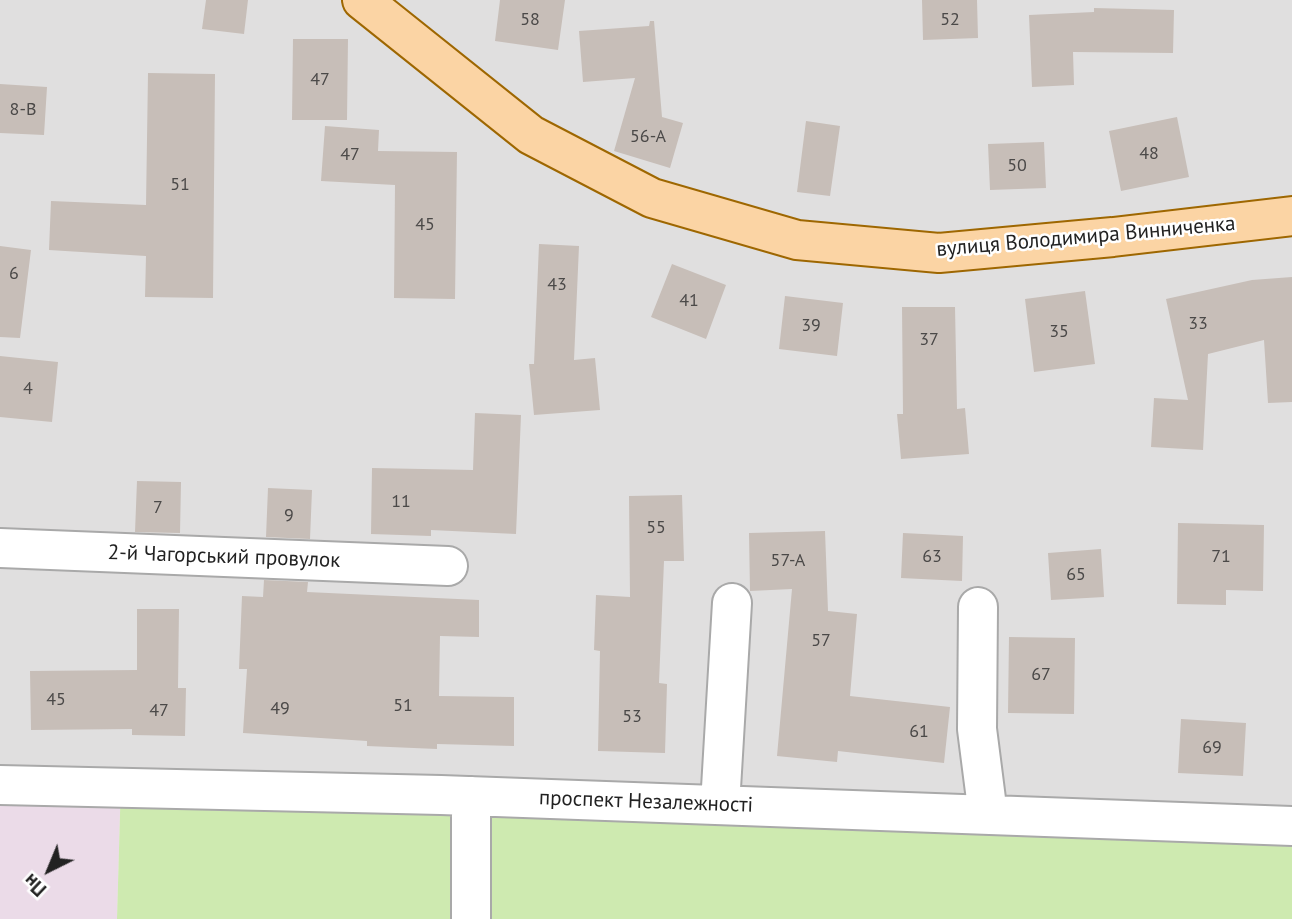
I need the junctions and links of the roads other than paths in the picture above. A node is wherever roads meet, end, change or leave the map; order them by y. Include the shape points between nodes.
1 (362, 0) edge
2 (1292, 216) edge
3 (0, 548) edge
4 (448, 566) dead end
5 (732, 603) dead end
6 (978, 607) dead end
7 (0, 785) edge
8 (471, 796) junction
9 (720, 805) junction
10 (988, 815) junction
11 (1292, 826) edge
12 (471, 919) edge

1 - 2 main road, вулиця Володимира Винниченка via 531,135 652,198 797,240 939,253
3 - 4 street, 2-й Чагорський провулок
5 - 9 street
6 - 10 street via 977,729
7 - 8 street, проспект Незалежності
8 - 9 street, проспект Незалежності
8 - 12 street
9 - 10 street, проспект Незалежності
10 - 11 street, проспект Незалежності

